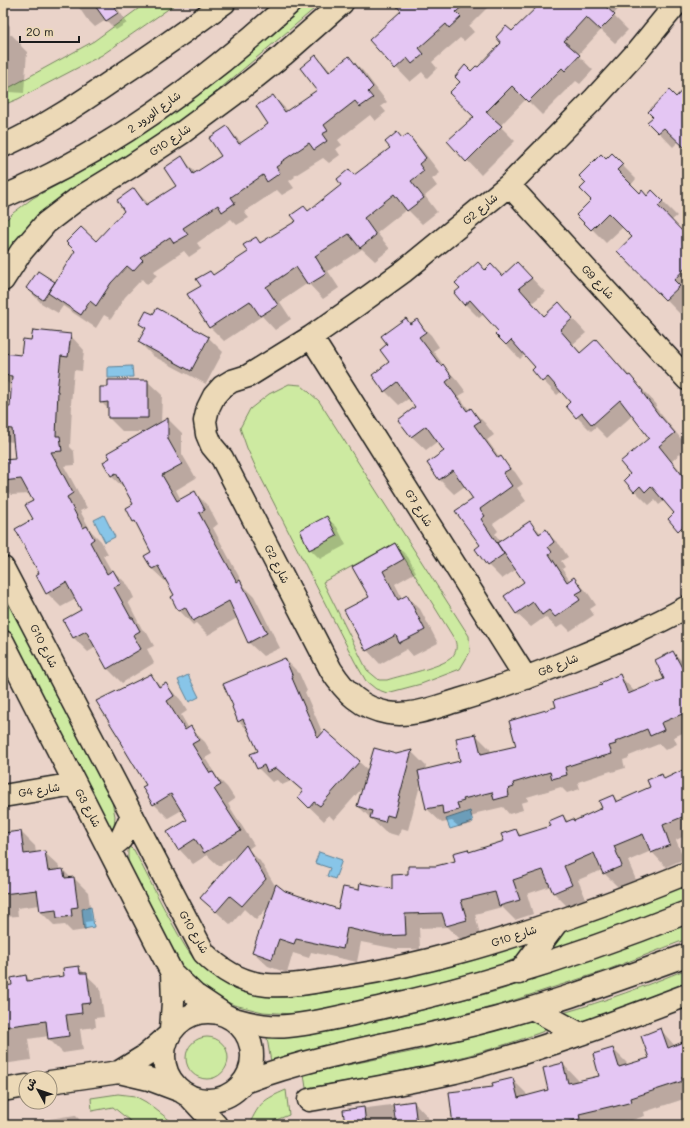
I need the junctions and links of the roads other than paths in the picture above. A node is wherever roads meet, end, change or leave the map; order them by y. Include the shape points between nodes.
1 (224, 3) edge
2 (290, 3) edge
3 (342, 3) edge
4 (676, 3) edge
5 (687, 15) edge
6 (3, 146) edge
7 (509, 185) junction
8 (6, 199) edge
9 (3, 280) edge
10 (311, 337) junction
11 (687, 379) edge
12 (6, 577) edge
13 (687, 607) edge
14 (3, 642) edge
15 (526, 678) junction
16 (425, 710) joint
17 (75, 784) junction
18 (3, 796) edge
19 (132, 815) junction
20 (109, 849) junction
21 (687, 873) edge
22 (687, 912) edge
23 (558, 921) junction
24 (687, 955) edge
25 (172, 973) junction
26 (519, 973) junction
27 (687, 995) edge
28 (532, 1008) junction
29 (228, 1016) junction
30 (169, 1033) junction
31 (580, 1034) junction
32 (119, 1072) junction
33 (58, 1081) edge
34 (241, 1085) junction
35 (18, 1087) edge
36 (3, 1090) edge
37 (185, 1094) junction
38 (309, 1100) dead end
39 (216, 1125) edge
40 (224, 1125) edge

1 - 6 street via 74,107
2 - 8 street, شارع الورود 2 via 218,64 154,113 102,147
3 - 9 street, G10 شارع via 234,95 130,167 76,200 46,223 21,252
4 - 5 street
4 - 7 street, G2 شارع via 637,52 595,98
7 - 10 street, G2 شارع via 404,271
7 - 11 street, G9 شارع
10 - 15 street, G7 شارع
10 - 16 street, G2 شارع via 248,376 222,387 208,408 207,434 212,446 222,458 331,670 339,697 348,708 372,722 400,722
12 - 19 street, G10 شارع
13 - 15 street, G8 شارع via 603,647
14 - 17 street, G3 شارع
15 - 16 street, G8 شارع
17 - 18 street, G4 شارع
17 - 20 street, G3 شارع
19 - 20 street via 121,839
19 - 23 street, G10 شارع via 204,953 226,971 253,983 281,985 375,972 468,950
20 - 25 street, G3 شارع
21 - 23 street, G10 شارع
22 - 26 street
23 - 26 street
24 - 28 street
25 - 29 street, G3 شارع via 196,995
25 - 30 street, G3 شارع via 173,1002
26 - 29 street via 429,997 315,1022 269,1026 251,1024
27 - 31 street
28 - 31 street
28 - 34 street via 474,1024 309,1061 268,1073
29 - 30 street via 206,1011 193,1014 181,1020
29 - 34 street via 243,1030 250,1042 250,1069
30 - 32 street via 145,1056
30 - 37 street via 164,1051 164,1066 171,1081
31 - 38 street via 454,1072
32 - 33 street
32 - 37 street via 148,1079
34 - 37 street via 221,1098 207,1100
34 - 40 street via 230,1103
35 - 36 street
37 - 39 street

